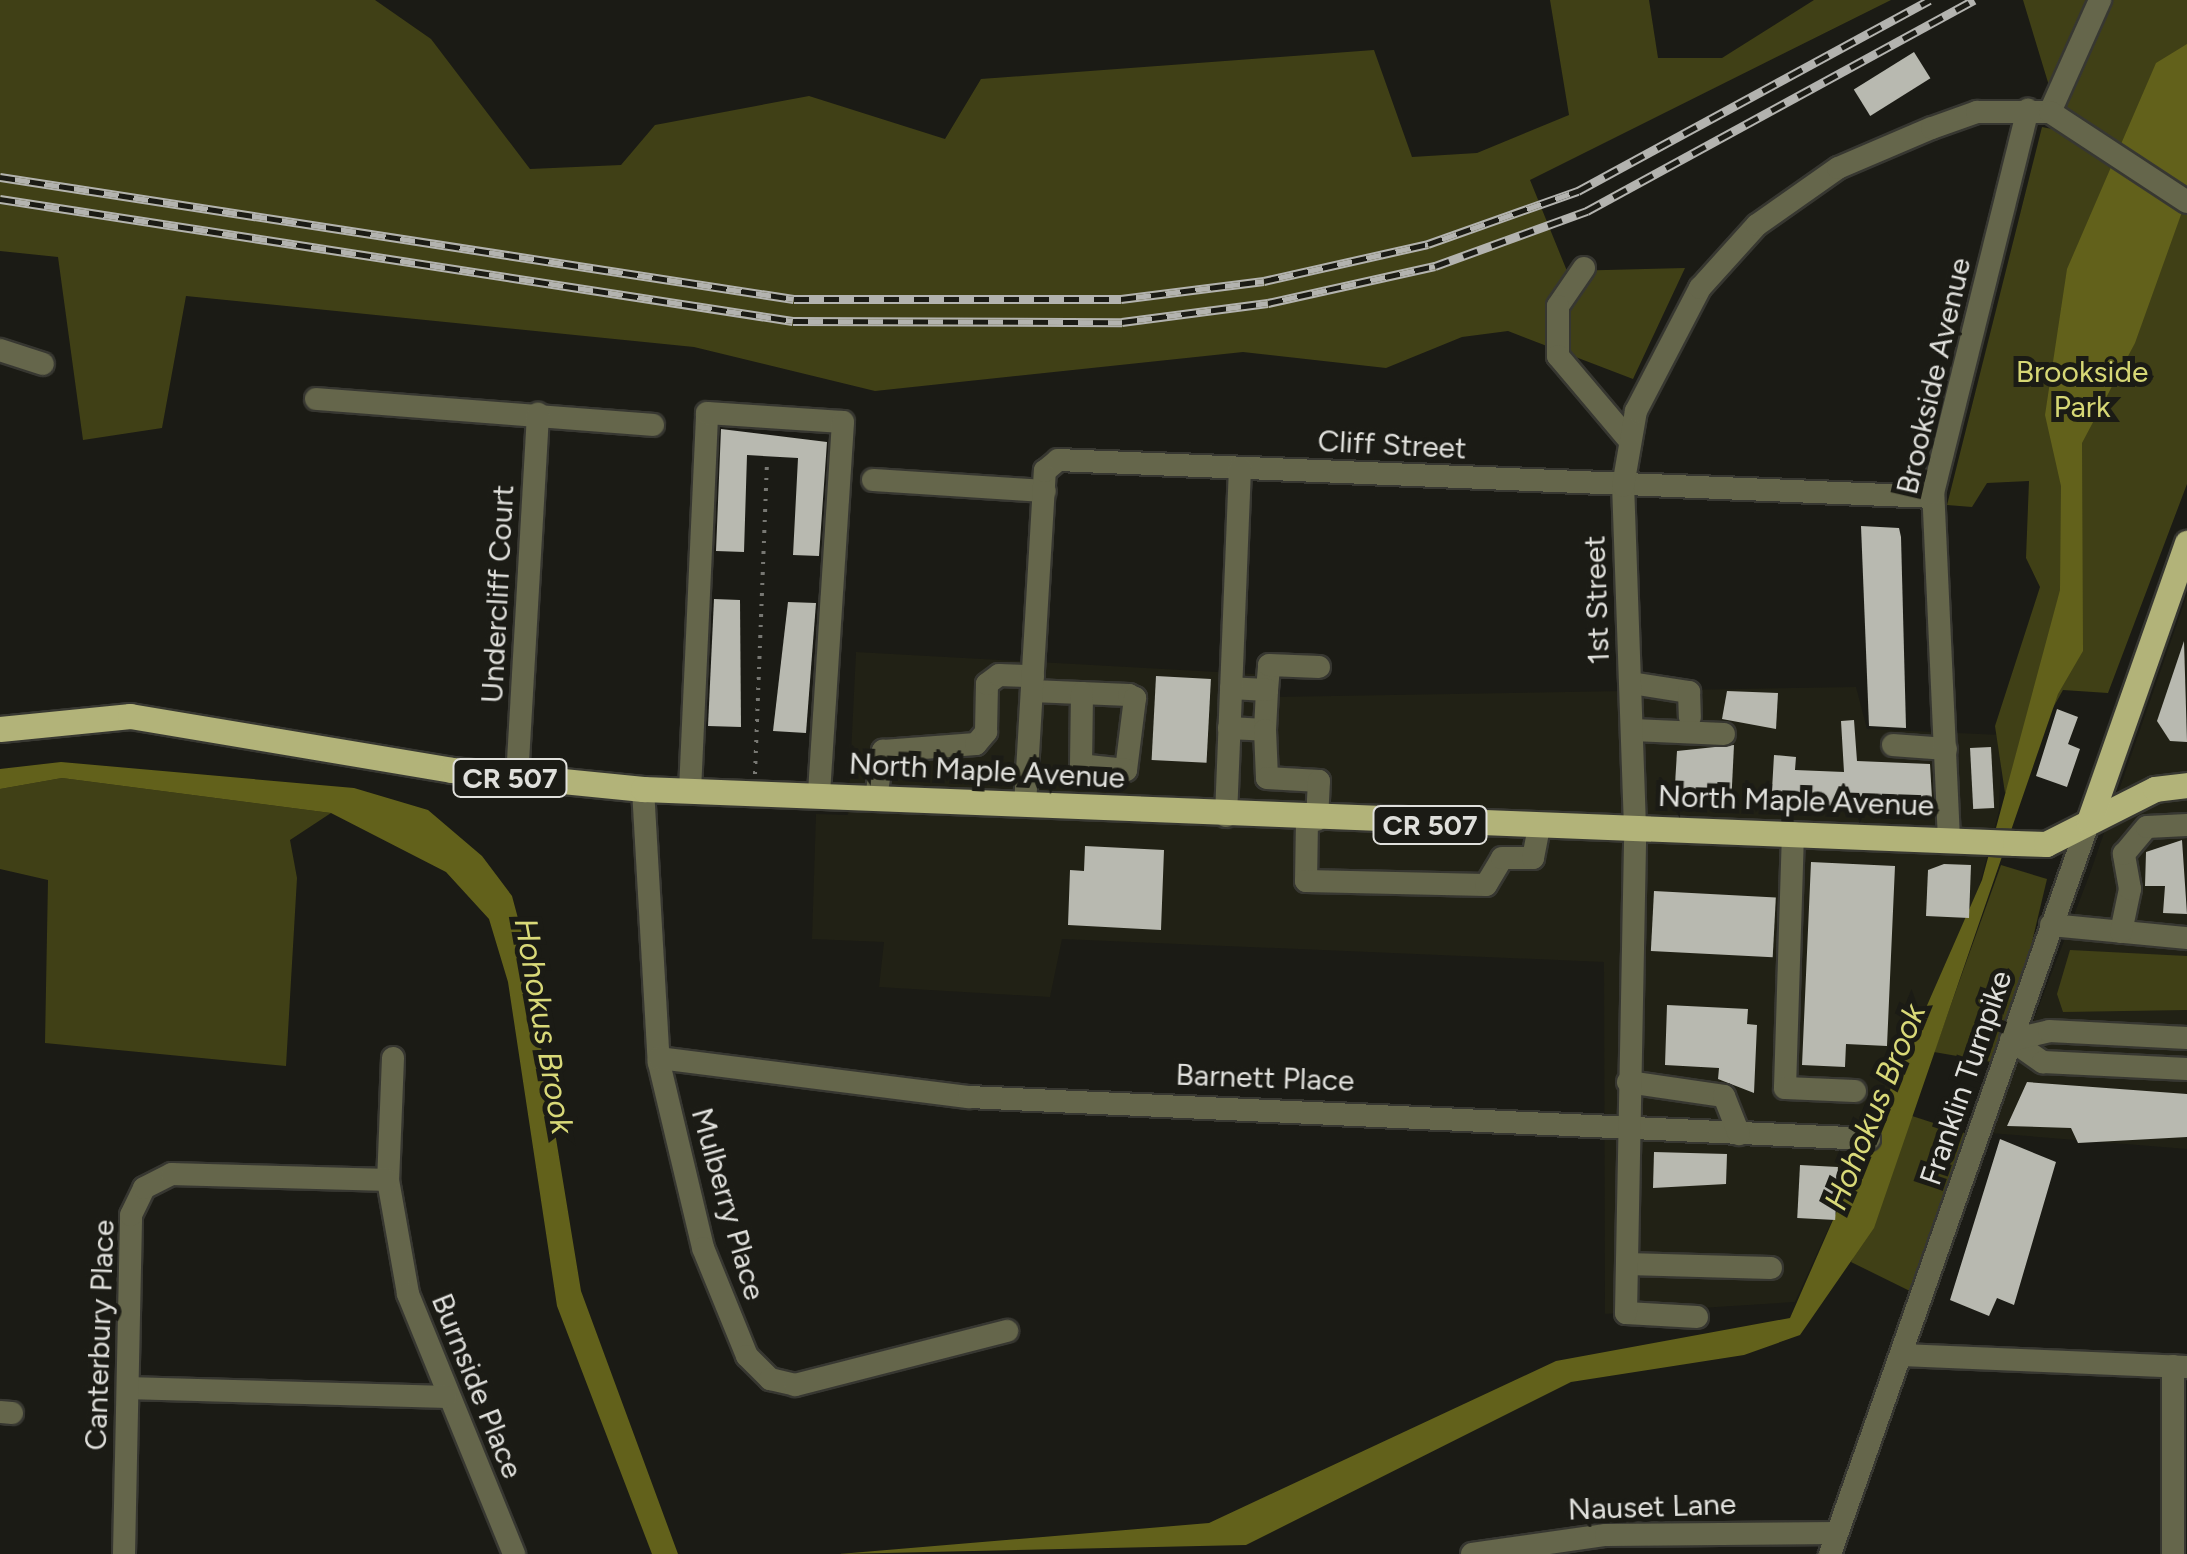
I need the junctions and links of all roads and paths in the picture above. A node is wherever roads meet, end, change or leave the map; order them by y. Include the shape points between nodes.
1 (2100, 0) edge
2 (2039, 111) junction
3 (2187, 202) edge
4 (1584, 268) dead end
5 (0, 350) edge
6 (43, 364) dead end
7 (316, 399) dead end
8 (538, 414) junction
9 (653, 425) dead end
10 (1628, 440) junction
11 (767, 464) dead end
12 (1240, 468) junction
13 (873, 480) dead end
14 (1622, 486) junction
15 (1045, 491) junction
16 (1933, 497) junction
17 (2187, 542) edge
18 (1320, 667) dead end
19 (1033, 683) junction
20 (1631, 683) junction
21 (1231, 688) junction
22 (1267, 690) junction
23 (1082, 694) dead end
24 (1690, 717) dead end
25 (0, 728) edge
26 (1229, 728) junction
27 (1265, 730) junction
28 (1632, 730) junction
29 (1724, 734) dead end
30 (1893, 745) dead end
31 (1946, 749) junction
32 (517, 778) junction
33 (2187, 785) edge
34 (643, 789) junction
35 (690, 791) junction
36 (754, 792) junction
37 (819, 796) junction
38 (876, 798) junction
39 (1025, 805) junction
40 (1226, 816) junction
41 (1312, 820) junction
42 (2089, 821) junction
43 (2187, 825) edge
44 (1540, 827) junction
45 (1634, 827) junction
46 (1793, 833) junction
47 (1949, 840) junction
48 (2051, 925) junction
49 (2122, 932) junction
50 (2187, 938) edge
51 (2187, 1038) edge
52 (2011, 1040) junction
53 (393, 1058) dead end
54 (659, 1058) junction
55 (2187, 1069) edge
56 (1628, 1082) junction
57 (1855, 1092) dead end
58 (1627, 1130) junction
59 (1739, 1134) junction
60 (1869, 1138) dead end
61 (388, 1180) junction
62 (1627, 1264) junction
63 (1771, 1268) dead end
64 (1696, 1318) dead end
65 (1007, 1331) dead end
66 (1902, 1356) junction
67 (2180, 1366) edge
68 (128, 1388) junction
69 (446, 1397) junction
70 (1833, 1544) edge
71 (124, 1554) edge
72 (514, 1554) edge
73 (1472, 1554) edge
74 (2173, 1554) edge

1 - 2 street, Brookside Avenue
2 - 3 street via 2086,130
2 - 10 street, 1st Street via 1977,112 1932,128 1838,168 1756,225 1700,288
2 - 16 street, Brookside Avenue
4 - 10 street via 1558,306 1558,356
5 - 6 street
7 - 8 street
8 - 9 street
8 - 32 street, Undercliff Court
10 - 14 street, 1st Street
11 - 36 path
12 - 14 street, Cliff Street
12 - 15 street, Cliff Street via 1058,460 1046,471
12 - 21 street
13 - 15 street
14 - 16 street, Cliff Street
14 - 20 street, 1st Street
15 - 19 street
16 - 31 street, Brookside Avenue
17 - 42 main road
18 - 22 street via 1268,665
19 - 23 street
19 - 38 street via 987,684 986,732 976,744 883,751
19 - 39 street
20 - 24 street via 1689,692
20 - 28 street, 1st Street
21 - 22 street
21 - 26 street
22 - 27 street
25 - 32 main road, North Maple Avenue / CR 507 via 130,716
26 - 27 street
26 - 40 street
27 - 41 street via 1267,778 1319,780
28 - 29 street
28 - 45 street, 1st Street
30 - 31 street
31 - 47 street, Brookside Avenue
32 - 34 main road, North Maple Avenue / CR 507
33 - 42 main road via 2155,790
34 - 35 main road, North Maple Avenue / CR 507
34 - 54 street, Mulberry Place
35 - 36 main road, North Maple Avenue / CR 507
35 - 37 street via 707,413 843,422
36 - 37 main road, North Maple Avenue / CR 507
37 - 38 main road, North Maple Avenue / CR 507
38 - 39 main road, North Maple Avenue / CR 507
39 - 40 main road, North Maple Avenue / CR 507
40 - 41 main road, North Maple Avenue / CR 507
41 - 44 main road, North Maple Avenue / CR 507
41 - 44 street via 1306,882 1486,885 1502,858 1533,858
42 - 47 main road, North Maple Avenue / CR 507 via 2046,844
42 - 48 street, Franklin Turnpike
43 - 49 street via 2146,827 2124,854 2130,890
44 - 45 main road, North Maple Avenue / CR 507
45 - 46 main road, North Maple Avenue / CR 507
45 - 56 street, 1st Street
46 - 47 main road, North Maple Avenue / CR 507
46 - 57 street via 1784,1088
48 - 49 street
48 - 52 street, Franklin Turnpike
49 - 50 street
51 - 52 street via 2050,1031
52 - 55 street via 2043,1062
52 - 66 street, Franklin Turnpike
53 - 61 street, Burnside Place
54 - 58 street, Barnett Place via 968,1097 1570,1120
54 - 65 street, Mulberry Place via 703,1248 759,1372 807,1384
56 - 58 street, 1st Street
56 - 59 street via 1724,1096
58 - 59 street, Barnett Place
58 - 62 street, 1st Street
59 - 60 street, Barnett Place
61 - 68 street, Canterbury Place via 172,1174 144,1188 131,1215
61 - 69 street, Burnside Place via 408,1294
62 - 63 street
62 - 64 street, 1st Street via 1626,1313
66 - 67 street
66 - 70 street, Franklin Turnpike
67 - 74 street
68 - 69 street
68 - 71 street, Canterbury Place
69 - 72 street, Burnside Place
70 - 73 street, Nauset Lane via 1606,1535

